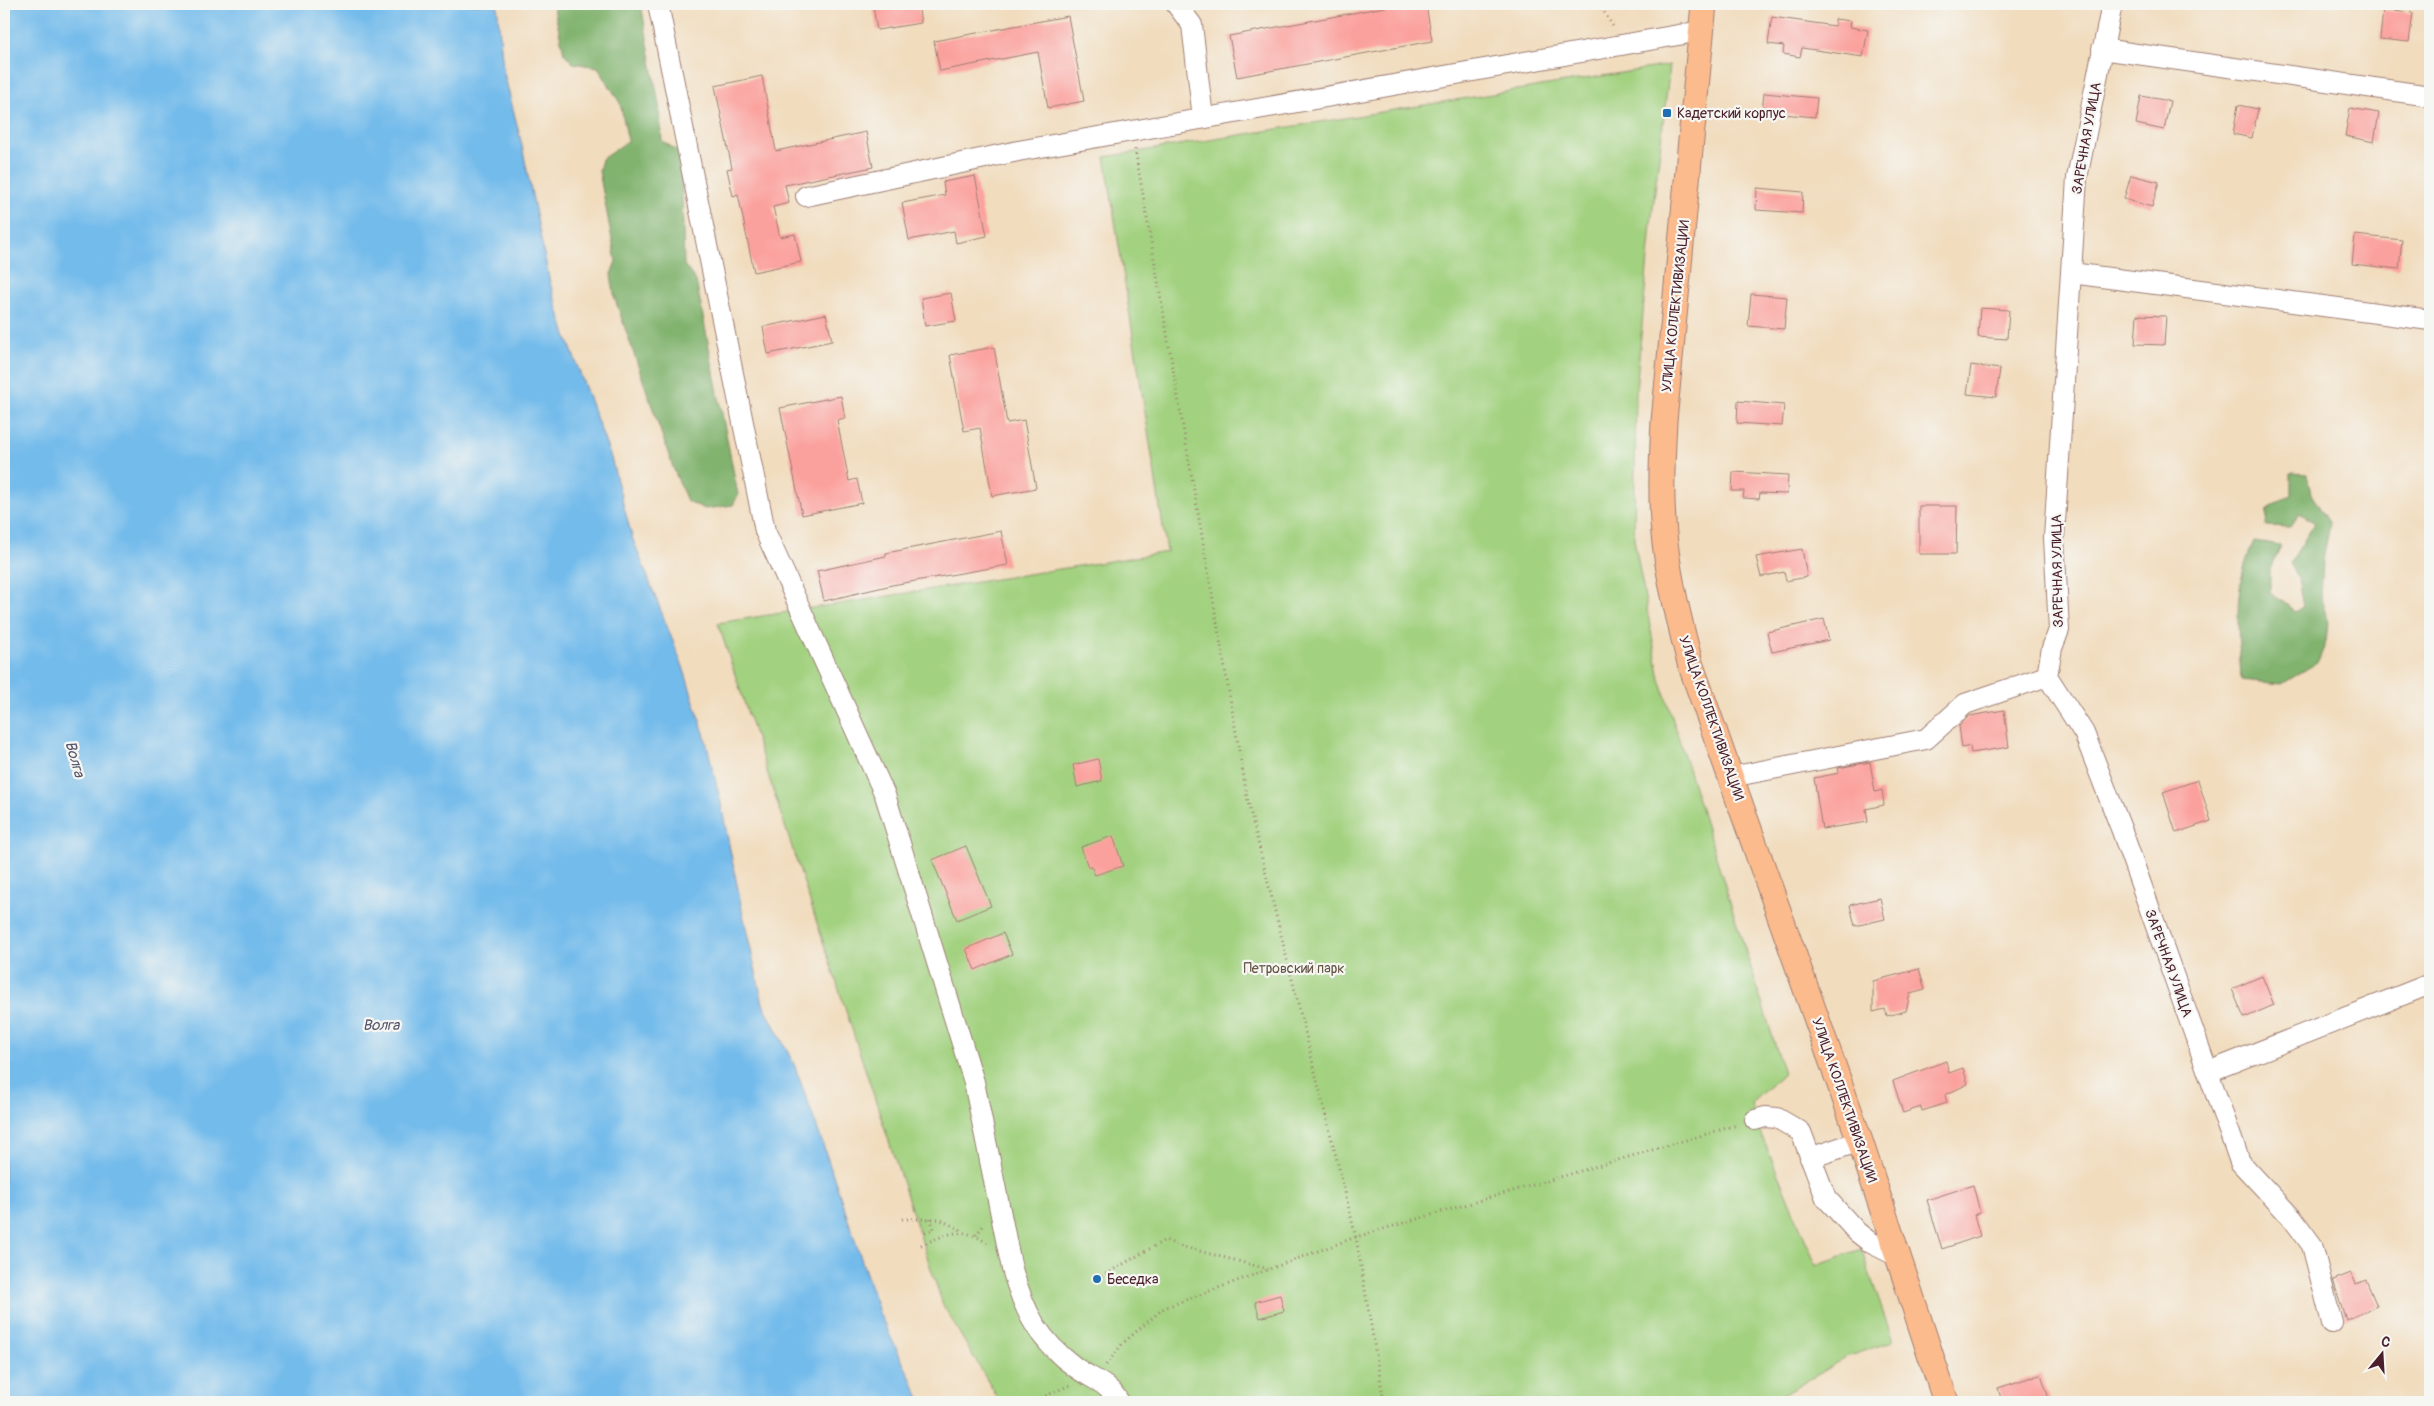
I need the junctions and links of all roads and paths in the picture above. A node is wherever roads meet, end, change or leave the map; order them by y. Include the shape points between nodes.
1 (658, 4) edge
2 (1176, 4) edge
3 (1704, 4) edge
4 (2112, 4) edge
5 (1701, 31) junction
6 (2102, 50) junction
7 (2430, 96) edge
8 (1203, 118) junction
9 (1132, 132) junction
10 (806, 196) dead end
11 (2071, 273) junction
12 (2430, 320) edge
13 (2047, 676) junction
14 (1731, 777) junction
15 (2430, 984) edge
16 (2208, 1072) junction
17 (1755, 1120) joint
18 (1860, 1141) junction
19 (1810, 1158) junction
20 (902, 1218) dead end
21 (930, 1218) junction
22 (963, 1231) junction
23 (925, 1232) dead end
24 (1356, 1236) junction
25 (921, 1245) dead end
26 (1897, 1256) junction
27 (1012, 1269) junction
28 (1268, 1269) junction
29 (1097, 1279) dead end
30 (2332, 1323) dead end
31 (1088, 1375) junction
32 (1032, 1402) edge
33 (1119, 1402) edge
34 (1384, 1402) edge
35 (1946, 1402) edge

1 - 27 street via 765,531 885,795 974,1082
2 - 8 street via 1192,25
3 - 5 main road, УЛИЦА КОЛЛЕКТИВИЗАЦИИ
4 - 6 street, ЗАРЕЧНАЯ УЛИЦА
5 - 8 street
5 - 14 main road, УЛИЦА КОЛЛЕКТИВИЗАЦИИ via 1661,481 1665,543 1675,602 1690,663
6 - 7 street
6 - 11 street, ЗАРЕЧНАЯ УЛИЦА via 2077,178
8 - 9 street
9 - 10 street via 1009,153
9 - 24 path via 1248,802
11 - 12 street
11 - 13 street, ЗАРЕЧНАЯ УЛИЦА via 2054,538 2059,630
13 - 14 street via 1965,704 1926,738
13 - 16 street, ЗАРЕЧНАЯ УЛИЦА via 2084,733
14 - 18 main road, УЛИЦА КОЛЛЕКТИВИЗАЦИИ
15 - 16 street
16 - 30 street, ЗАРЕЧНАЯ УЛИЦА via 2240,1162 2292,1218 2312,1245
17 - 19 street via 1765,1116 1790,1124 1801,1132
17 - 24 path
18 - 19 street
18 - 26 main road, УЛИЦА КОЛЛЕКТИВИЗАЦИИ
19 - 26 street via 1826,1198 1857,1232
20 - 21 path
21 - 22 path
21 - 23 path via 934,1229
22 - 25 path
22 - 27 path via 990,1245
24 - 28 path
24 - 34 path
26 - 35 main road, УЛИЦА КОЛЛЕКТИВИЗАЦИИ
27 - 31 street via 1030,1318 1040,1334 1062,1357
28 - 29 path via 1165,1240
28 - 31 path via 1164,1308 1123,1343 1104,1368
31 - 32 path via 1059,1392
31 - 33 street via 1108,1387

